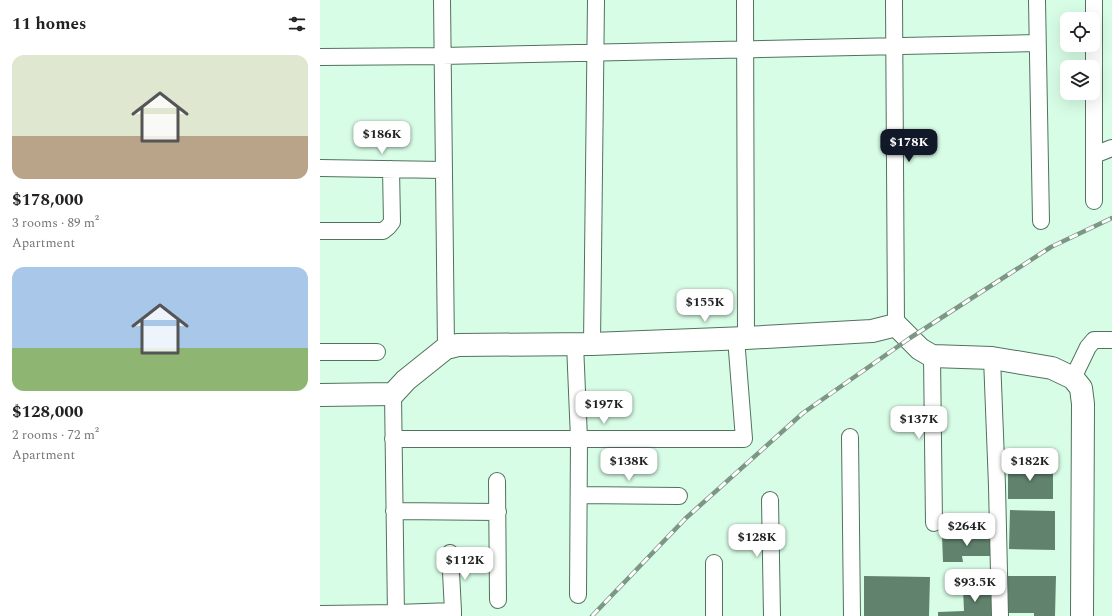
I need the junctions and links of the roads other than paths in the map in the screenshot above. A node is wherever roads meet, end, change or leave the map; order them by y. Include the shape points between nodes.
1 (442, 0) edge
2 (596, 0) edge
3 (745, 0) edge
4 (894, 0) edge
5 (1037, 0) edge
6 (1094, 0) edge
7 (1037, 43) junction
8 (895, 46) junction
9 (745, 49) junction
10 (596, 53) junction
11 (442, 56) junction
12 (320, 57) edge
13 (1112, 148) edge
14 (1094, 155) junction
15 (320, 168) edge
16 (391, 169) junction
17 (444, 170) junction
18 (1094, 201) dead end
19 (1040, 221) dead end
20 (320, 231) edge
21 (896, 325) junction
22 (741, 338) junction
23 (1112, 340) edge
24 (584, 344) junction
25 (446, 348) junction
26 (320, 352) edge
27 (378, 352) dead end
28 (932, 356) junction
29 (992, 358) junction
30 (1073, 378) junction
31 (393, 394) junction
32 (320, 395) edge
33 (850, 437) dead end
34 (394, 439) junction
35 (579, 439) junction
36 (497, 481) dead end
37 (579, 495) junction
38 (679, 496) dead end
39 (770, 500) dead end
40 (394, 511) junction
41 (498, 512) junction
42 (934, 523) dead end
43 (450, 553) dead end
44 (714, 563) dead end
45 (578, 595) dead end
46 (498, 600) dead end
47 (453, 613) edge
48 (320, 614) edge
49 (396, 615) edge
50 (714, 616) edge
51 (772, 616) edge
52 (852, 616) edge
53 (1000, 616) edge
54 (1082, 616) edge

1 - 11 street
2 - 10 street
3 - 9 street
4 - 8 street
5 - 7 street
6 - 14 street
7 - 8 street
7 - 19 street
8 - 9 street
8 - 21 street
9 - 10 street
9 - 22 street
10 - 11 street
10 - 24 street
11 - 12 street
11 - 17 street
13 - 14 street
14 - 18 street
15 - 16 street
16 - 17 street
16 - 20 street via 392,222 388,227 383,231
17 - 25 street
21 - 22 street via 872,331
21 - 28 street via 920,349
22 - 24 street
22 - 35 street via 744,439
23 - 30 street via 1094,340
24 - 25 street via 458,345
24 - 35 street
25 - 31 street via 406,380
26 - 27 street
28 - 29 street
28 - 42 street
29 - 30 street via 1052,368
29 - 53 street
30 - 54 street via 1081,388 1083,404
31 - 32 street
31 - 34 street
33 - 52 street
34 - 35 street
34 - 40 street
35 - 37 street
36 - 41 street
37 - 38 street
37 - 45 street
39 - 51 street
40 - 41 street
40 - 49 street
41 - 46 street
43 - 47 street
44 - 50 street
47 - 49 street
48 - 49 street

